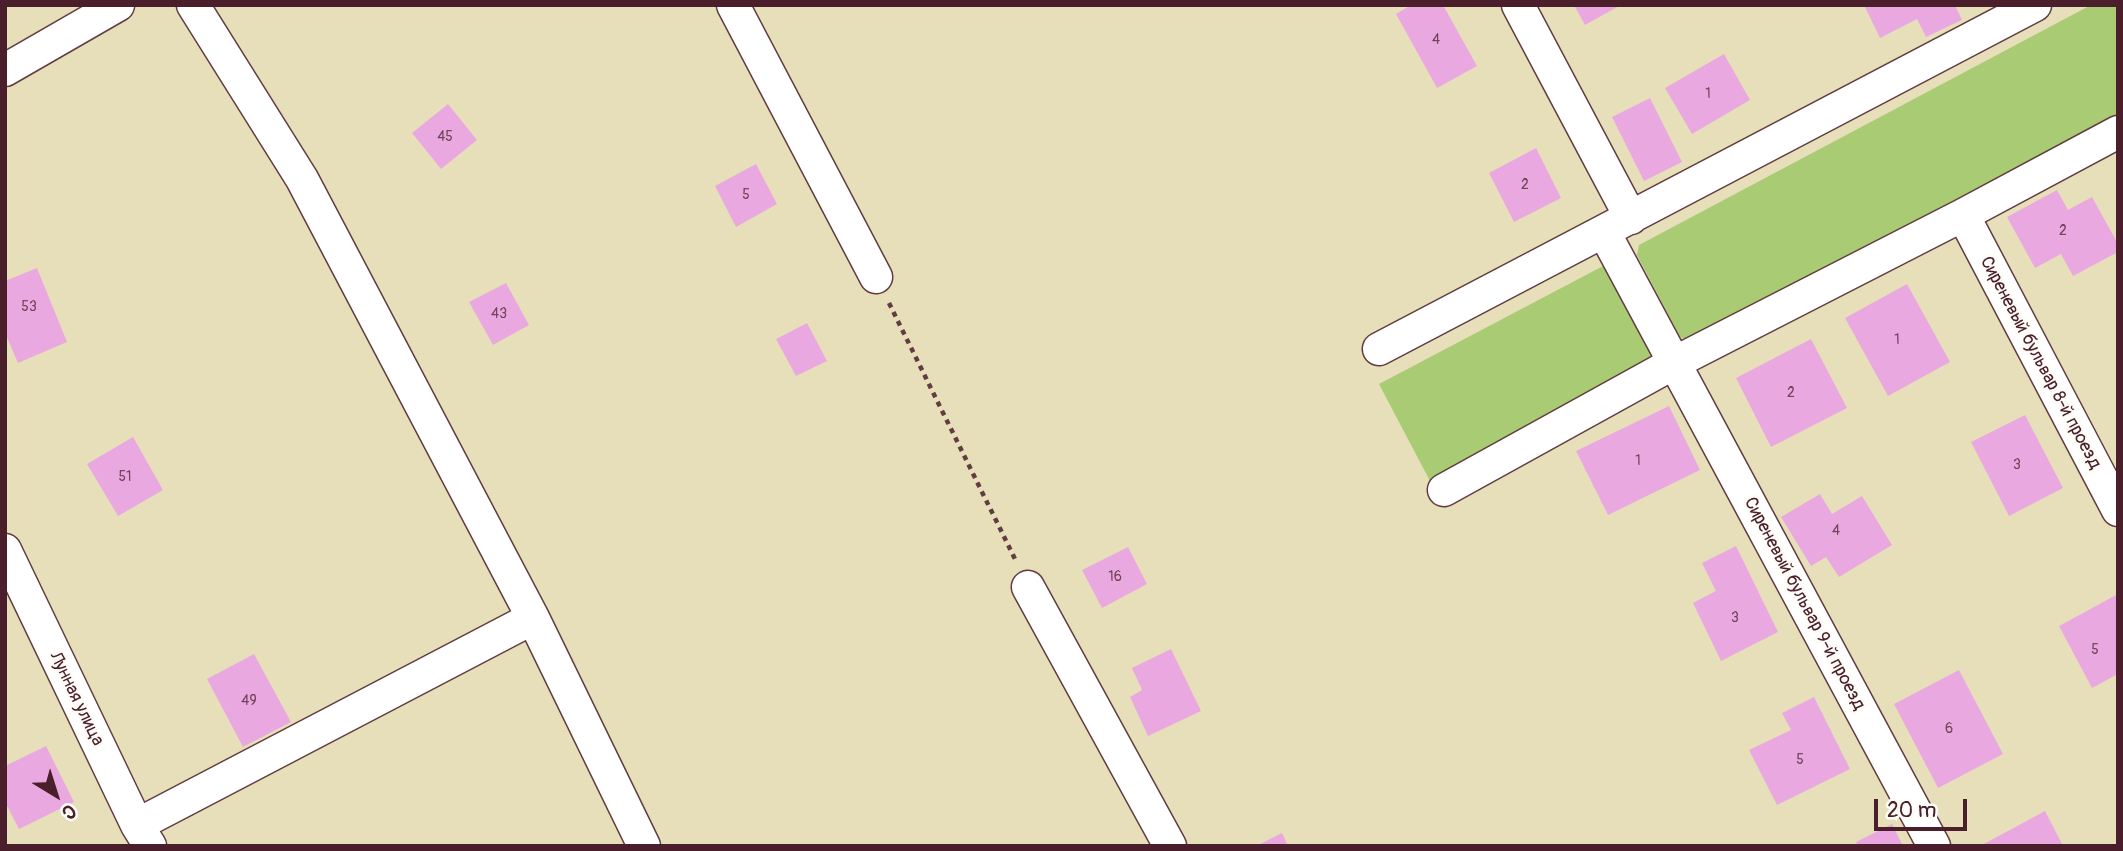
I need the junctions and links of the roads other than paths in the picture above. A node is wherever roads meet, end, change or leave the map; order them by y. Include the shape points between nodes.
1 (118, 5) edge
2 (193, 5) edge
3 (733, 5) edge
4 (1518, 5) edge
5 (2035, 5) edge
6 (1988, 16) edge
7 (5, 70) edge
8 (2118, 132) edge
9 (1963, 215) junction
10 (1617, 225) junction
11 (876, 277) road end
12 (1380, 349) dead end
13 (1674, 363) junction
14 (1444, 490) dead end
15 (2118, 510) edge
16 (5, 550) edge
17 (1028, 587) road end
18 (533, 618) junction
19 (143, 835) edge
20 (644, 846) edge
21 (1170, 846) edge
22 (1934, 846) edge

1 - 7 street
2 - 18 street via 302,179
3 - 11 street
4 - 10 street, Сиреневый бульвар 9-й проезд
5 - 6 street
6 - 10 street
8 - 9 street
9 - 13 street
9 - 15 street, Сиреневый бульвар 8-й проезд
10 - 12 street
10 - 13 street, Сиреневый бульвар 9-й проезд
13 - 14 street
13 - 22 street, Сиреневый бульвар 9-й проезд
16 - 19 street, Лунная улица
17 - 21 street
18 - 19 street
18 - 20 street

